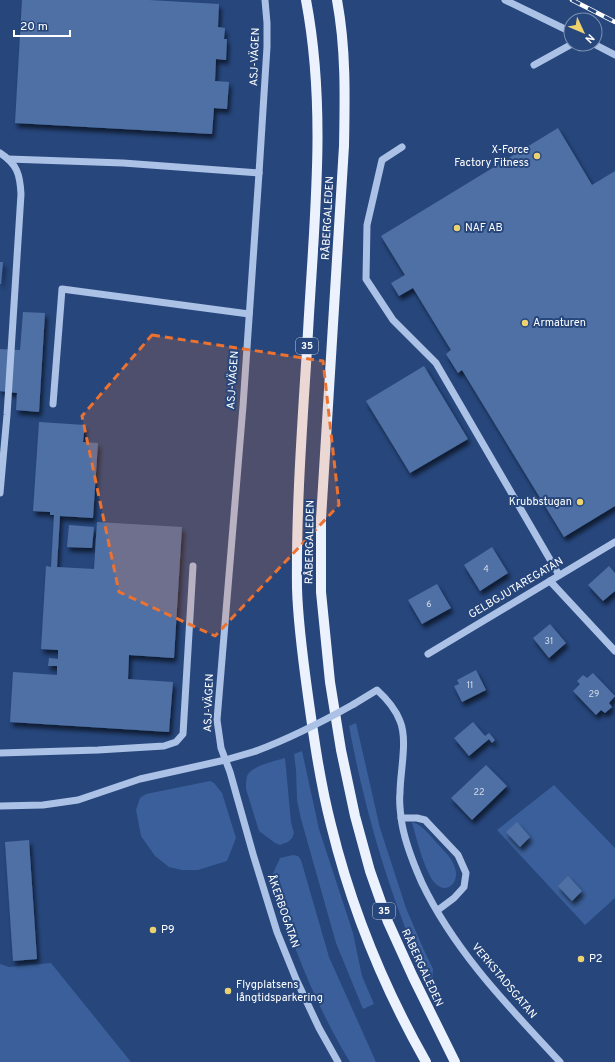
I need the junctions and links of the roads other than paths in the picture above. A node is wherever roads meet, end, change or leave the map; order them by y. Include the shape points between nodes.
1 (265, 0) edge
2 (306, 0) edge
3 (337, 0) edge
4 (505, 0) edge
5 (563, 28) edge
6 (563, 49) edge
7 (603, 49) edge
8 (615, 55) edge
9 (534, 66) dead end
10 (402, 147) dead end
11 (0, 152) edge
12 (8, 159) junction
13 (259, 173) junction
14 (249, 314) junction
15 (53, 404) dead end
16 (0, 493) edge
17 (615, 542) edge
18 (193, 566) dead end
19 (559, 575) junction
20 (550, 581) junction
21 (615, 651) edge
22 (428, 654) dead end
23 (0, 753) edge
24 (225, 760) junction
25 (0, 806) edge
26 (401, 818) junction
27 (438, 910) junction
28 (338, 1062) edge
29 (426, 1062) edge
30 (455, 1062) edge
31 (560, 1062) edge

1 - 13 street, ASJ-VÄGEN via 267,47
2 - 29 main road, RÅBERGALEDEN / 35 via 317,89 318,146 297,522 299,632 318,762 331,825 347,882 387,988
3 - 30 main road, RÅBERGALEDEN / 35 via 345,84 344,146 321,519 321,592 330,682 340,750 370,871 388,922
4 - 5 street
6 - 9 street
7 - 8 street
10 - 19 street via 382,160 367,225 366,279 393,320 436,363
11 - 12 street
12 - 13 street via 123,163
12 - 16 street via 16,167 21,194
13 - 14 street, ASJ-VÄGEN
14 - 15 street via 62,289
14 - 24 street, ASJ-VÄGEN via 217,720 219,742
17 - 19 street, GELBGJUTAREGATAN
18 - 23 street via 182,734 176,742 164,746
19 - 20 street, GELBGJUTAREGATAN
20 - 21 street
20 - 22 street, GELBGJUTAREGATAN
24 - 25 street via 140,779 78,800 43,805
24 - 26 street, VERKSTADSGATAN, bridge via 284,741 377,690 394,709 401,722
24 - 28 street, ÅKERBOGATAN via 277,932 302,993
26 - 27 street, VERKSTADSGATAN via 404,834 422,883
26 - 27 street via 425,820 458,855 466,873 464,887
27 - 31 street, VERKSTADSGATAN via 479,971

